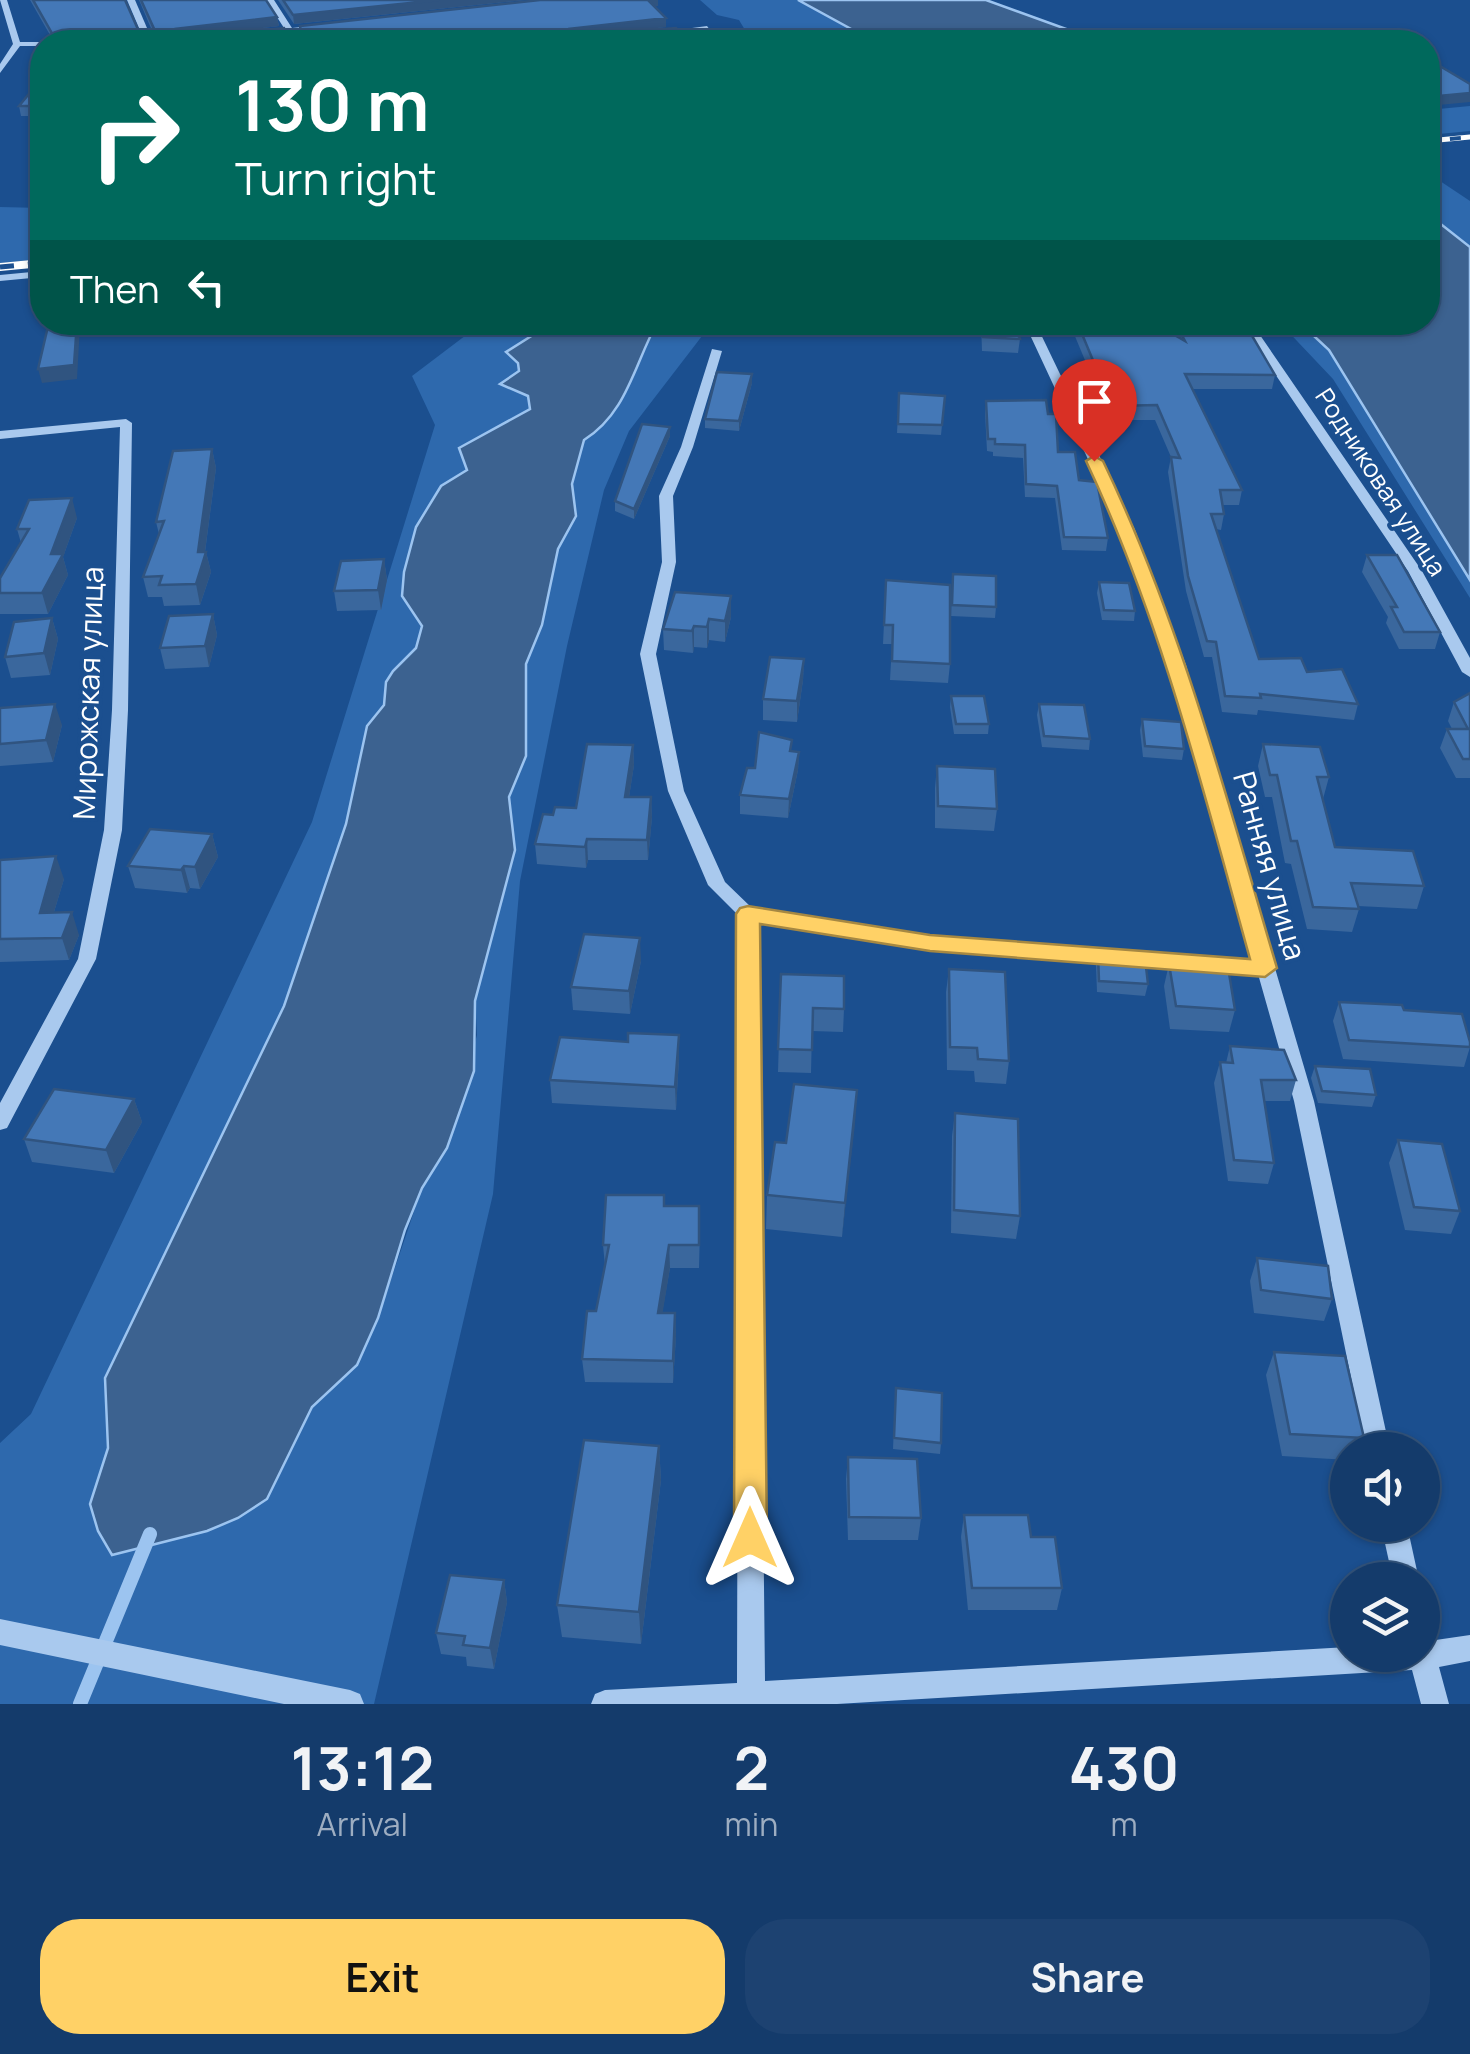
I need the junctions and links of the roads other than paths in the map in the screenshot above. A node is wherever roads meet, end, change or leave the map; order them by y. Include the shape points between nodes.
1 (3, 0) edge
2 (132, 0) edge
3 (270, 0) edge
4 (328, 26) edge
5 (707, 28) dead end
6 (144, 30) edge
7 (289, 30) joint
8 (688, 30) edge
9 (17, 44) junction
10 (30, 44) edge
11 (0, 72) edge
12 (30, 275) edge
13 (0, 278) edge
14 (1034, 335) edge
15 (1254, 335) edge
16 (716, 351) dead end
17 (0, 435) edge
18 (1470, 672) edge
19 (748, 914) junction
20 (1265, 968) junction
21 (0, 1122) edge
22 (1374, 1432) edge
23 (0, 1632) edge
24 (1470, 1648) edge
25 (1440, 1652) edge
26 (1330, 1660) edge
27 (1427, 1672) edge
28 (751, 1694) junction
29 (350, 1704) edge
30 (605, 1704) edge
31 (1435, 1704) edge

1 - 9 street
2 - 6 street
3 - 7 street
4 - 7 street
5 - 8 street
9 - 10 street
9 - 11 street
12 - 13 street
14 - 20 street, Ранняя улица via 1128,530 1178,665
15 - 18 street, Родниковая улица via 1415,571
16 - 19 street via 666,496 668,562 648,654 676,791 716,885
17 - 21 street, Мирожская улица via 126,423 113,830 87,958
19 - 20 street via 930,943
19 - 28 street
20 - 22 street, Ранняя улица via 1304,1101
23 - 29 street
24 - 25 street
26 - 28 street
27 - 31 street
28 - 30 street

